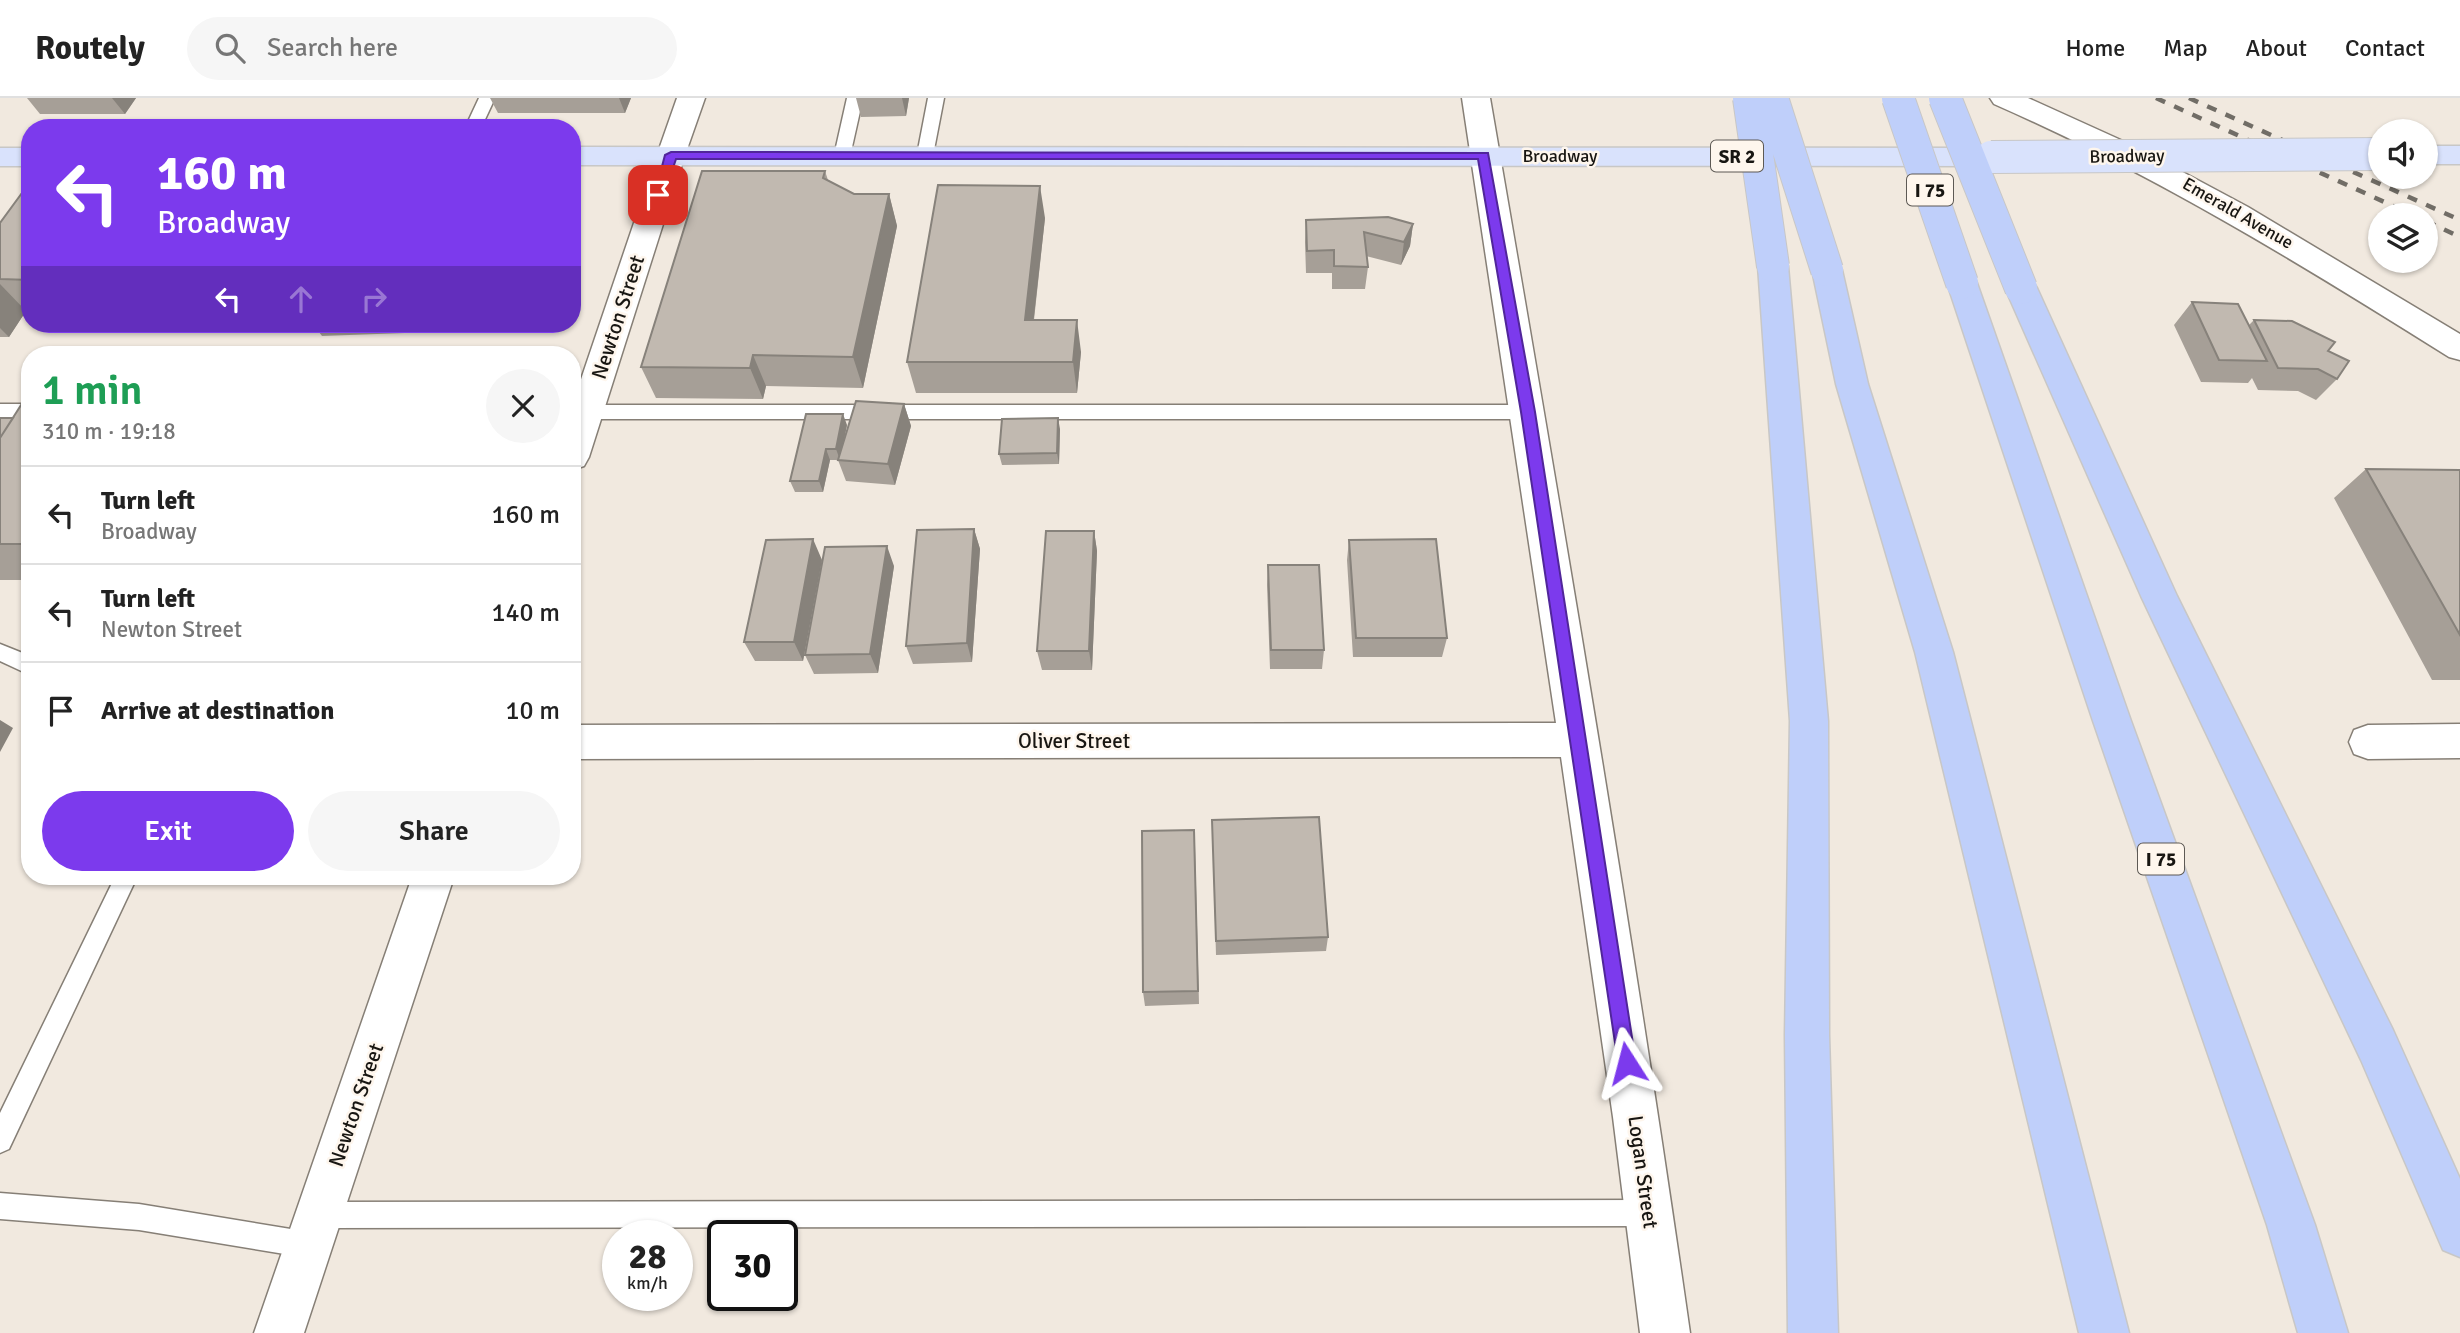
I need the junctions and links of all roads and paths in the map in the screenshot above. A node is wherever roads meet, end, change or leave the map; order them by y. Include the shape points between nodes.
1 (487, 98) edge
2 (691, 98) edge
3 (855, 98) edge
4 (936, 98) edge
5 (1476, 98) edge
6 (1749, 98) edge
7 (1772, 98) edge
8 (1898, 98) edge
9 (1945, 98) edge
10 (2004, 98) edge
11 (477, 119) edge
12 (2368, 154) edge
13 (671, 155) junction
14 (925, 155) junction
15 (2438, 155) edge
16 (2460, 155) edge
17 (581, 156) edge
18 (842, 156) junction
19 (1484, 156) junction
20 (0, 157) edge
21 (21, 157) edge
22 (2460, 349) edge
23 (581, 409) edge
24 (0, 411) edge
25 (21, 411) edge
26 (581, 412) edge
27 (1528, 412) junction
28 (0, 652) edge
29 (21, 662) edge
30 (1577, 740) junction
31 (2460, 741) edge
32 (581, 742) edge
33 (2368, 742) dead end
34 (122, 885) edge
35 (430, 885) edge
36 (0, 1140) edge
37 (0, 1206) edge
38 (1649, 1213) junction
39 (314, 1230) junction
40 (2460, 1233) edge
41 (279, 1333) edge
42 (1665, 1333) edge
43 (1812, 1333) edge
44 (2105, 1333) edge
45 (2323, 1333) edge

1 - 11 lane
2 - 13 street, Newton Street
3 - 18 lane
4 - 14 lane
5 - 19 street, Logan Street
6 - 43 highway, bridge via 1773,266 1810,721 1807,1035
7 - 44 highway, bridge via 1828,270 1852,384 1934,652
8 - 45 highway, I 75, bridge via 2291,1225
9 - 40 highway, bridge via 2021,288 2160,596 2377,1045
10 - 22 street, Emerald Avenue via 2187,183
12 - 19 main road, Broadway / SR 2, bridge
13 - 17 main road, Broadway / SR 2
13 - 18 main road, Broadway / SR 2
13 - 23 street, Newton Street
14 - 18 main road, Broadway / SR 2
14 - 19 main road, Broadway / SR 2
15 - 16 main road
19 - 27 street, Logan Street
20 - 21 main road
24 - 25 lane
26 - 27 lane
27 - 30 street, Logan Street
28 - 29 lane
30 - 32 street, Oliver Street
30 - 38 street, Logan Street
31 - 33 street
34 - 36 lane
35 - 39 street, Newton Street
37 - 39 lane
38 - 39 lane
38 - 42 street, Logan Street
39 - 41 street, Newton Street

